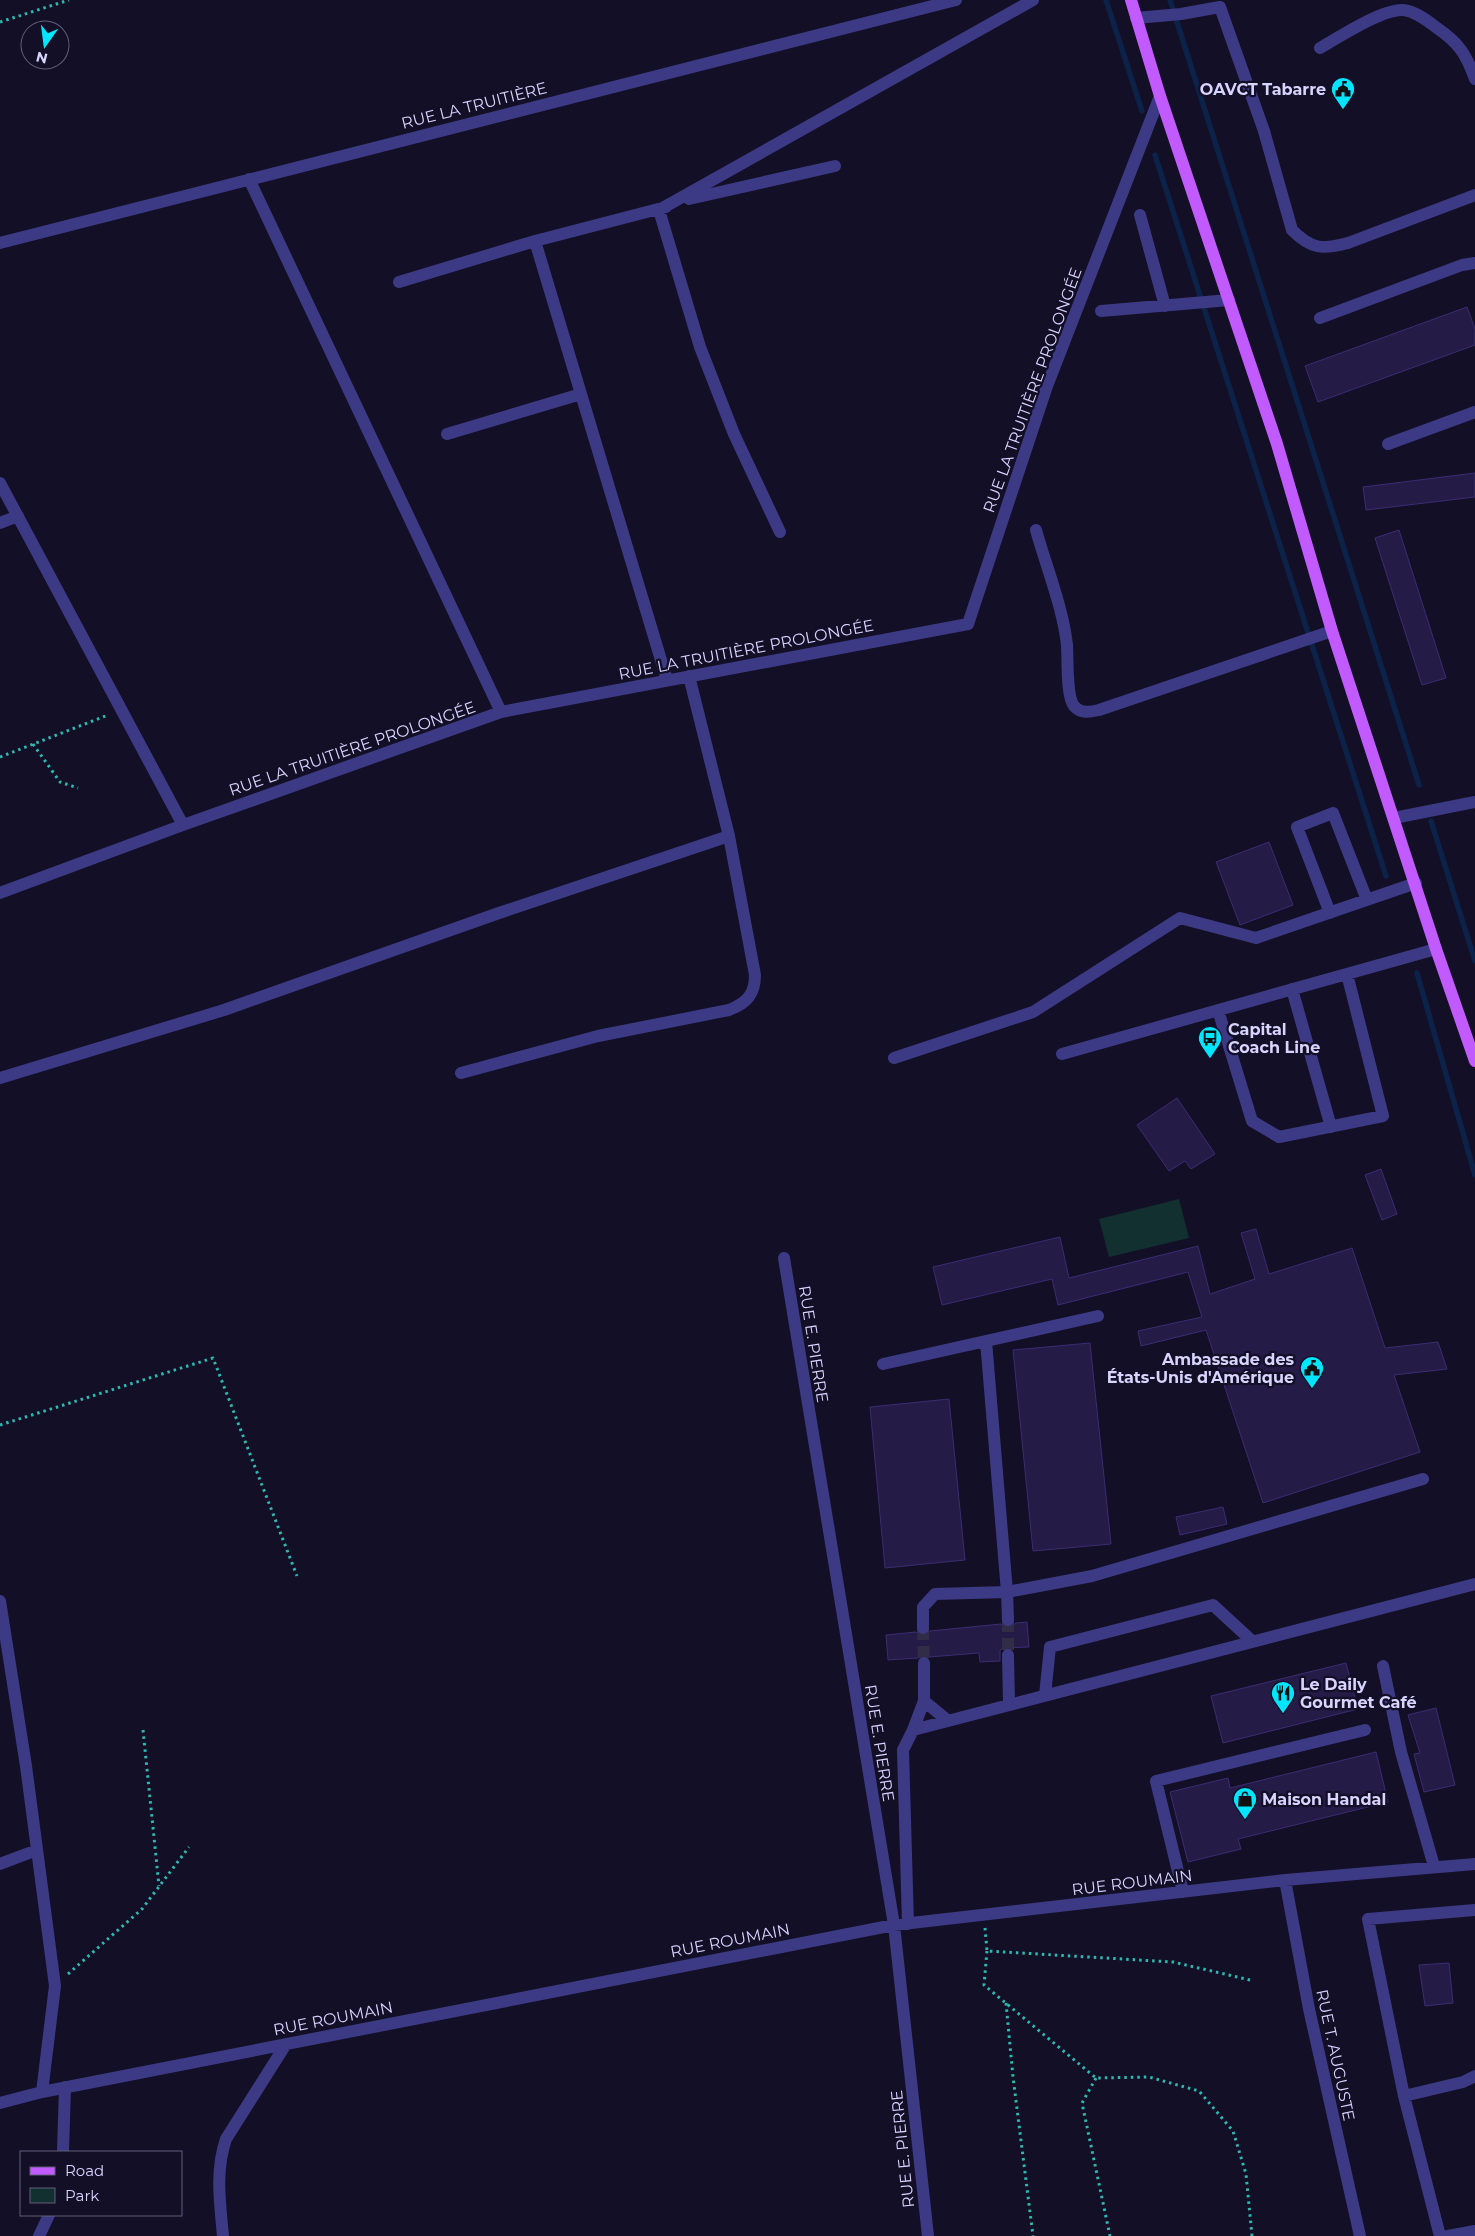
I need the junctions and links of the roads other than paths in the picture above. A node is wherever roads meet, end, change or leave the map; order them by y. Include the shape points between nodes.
1 (956, 0) edge
2 (1033, 0) edge
3 (1131, 0) edge
4 (1136, 18) junction
5 (1320, 48) dead end
6 (1475, 79) edge
7 (1160, 96) junction
8 (835, 166) dead end
9 (249, 179) junction
10 (1475, 195) edge
11 (660, 210) junction
12 (1140, 215) dead end
13 (536, 241) junction
14 (0, 243) edge
15 (1475, 263) edge
16 (399, 282) dead end
17 (1229, 300) junction
18 (1165, 306) junction
19 (1101, 311) dead end
20 (1320, 318) dead end
21 (581, 394) junction
22 (1475, 412) edge
23 (447, 434) dead end
24 (1388, 444) dead end
25 (0, 483) edge
26 (18, 516) junction
27 (0, 523) edge
28 (1036, 530) dead end
29 (780, 532) dead end
30 (1332, 631) junction
31 (689, 676) junction
32 (667, 680) junction
33 (501, 712) junction
34 (1475, 802) edge
35 (1394, 818) junction
36 (183, 824) junction
37 (729, 836) junction
38 (1416, 883) junction
39 (0, 893) edge
40 (1367, 900) junction
41 (1330, 913) junction
42 (1436, 949) junction
43 (1347, 974) junction
44 (1292, 989) junction
45 (1218, 1010) junction
46 (1472, 1042) edge
47 (1062, 1054) dead end
48 (894, 1058) dead end
49 (1475, 1061) edge
50 (461, 1073) dead end
51 (0, 1078) edge
52 (1331, 1127) junction
53 (784, 1258) dead end
54 (1098, 1316) dead end
55 (986, 1341) junction
56 (883, 1364) dead end
57 (1423, 1479) dead end
58 (1475, 1584) edge
59 (1007, 1592) junction
60 (0, 1601) edge
61 (1008, 1620) tunnel mouth
62 (923, 1628) tunnel mouth
63 (1252, 1641) junction
64 (1008, 1655) tunnel mouth
65 (924, 1663) tunnel mouth
66 (1383, 1666) dead end
67 (1045, 1695) junction
68 (924, 1701) junction
69 (1008, 1704) junction
70 (947, 1720) junction
71 (913, 1730) junction
72 (1365, 1730) dead end
73 (37, 1850) junction
74 (0, 1864) edge
75 (1475, 1864) edge
76 (1434, 1866) junction
77 (1284, 1880) junction
78 (1183, 1892) junction
79 (1475, 1910) edge
80 (908, 1924) junction
81 (894, 1925) junction
82 (286, 2044) junction
83 (1475, 2076) edge
84 (65, 2087) junction
85 (42, 2092) junction
86 (1404, 2096) junction
87 (0, 2103) edge
88 (63, 2151) edge
89 (49, 2216) edge
90 (1475, 2231) edge
91 (39, 2236) edge
92 (223, 2236) edge
93 (928, 2236) edge
94 (1360, 2236) edge
95 (1440, 2236) edge
96 (1448, 2236) edge

1 - 9 street, RUE LA TRUITIÈRE
2 - 11 street
3 - 4 main road
4 - 7 main road
4 - 10 street via 1220,7 1264,131 1292,230 1304,242 1317,247 1334,247
5 - 6 street via 1385,13 1404,10 1422,17 1452,38 1463,50
7 - 17 main road
7 - 31 street, RUE LA TRUITIÈRE PROLONGÉE via 1047,386 968,624
8 - 11 street via 698,196
9 - 14 street, RUE LA TRUITIÈRE
9 - 33 street
11 - 13 street
11 - 29 street via 700,347 734,434
12 - 18 street
13 - 16 street
13 - 21 street
15 - 20 street
17 - 18 street
17 - 30 main road via 1277,444
18 - 19 street
21 - 23 street
21 - 32 street
22 - 24 street
25 - 26 street
26 - 27 street
26 - 36 street
28 - 30 street via 1062,619 1070,696 1080,711 1099,710
30 - 35 main road
31 - 32 street, RUE LA TRUITIÈRE PROLONGÉE
31 - 37 street
32 - 33 street, RUE LA TRUITIÈRE PROLONGÉE
33 - 36 street, RUE LA TRUITIÈRE PROLONGÉE
34 - 35 street
35 - 38 main road
36 - 39 street, RUE LA TRUITIÈRE PROLONGÉE
37 - 50 street via 755,975 755,985 746,1002 729,1010 598,1036
37 - 51 street via 224,1010
38 - 40 street
38 - 42 main road
40 - 41 street
40 - 41 street via 1333,813 1297,827
41 - 48 street via 1256,938 1180,918 1033,1012
42 - 43 street
42 - 46 main road
43 - 44 street
43 - 52 street via 1383,1116
44 - 45 street
44 - 52 street
45 - 47 street
45 - 52 street via 1252,1121 1279,1138
46 - 49 main road
53 - 81 street, RUE E. PIERRE
54 - 55 street
55 - 56 street
55 - 59 street
57 - 59 street via 1092,1576
58 - 63 street
59 - 61 street
59 - 62 street via 935,1594 923,1607
60 - 73 street
63 - 67 street
63 - 67 street via 1213,1605 1117,1630 1050,1648
64 - 69 street
65 - 68 street
66 - 76 street via 1401,1752
67 - 69 street
68 - 70 street
68 - 71 street
69 - 70 street
70 - 71 street
71 - 80 street via 903,1750
72 - 78 street via 1156,1781
73 - 74 street
73 - 85 street via 55,1986
75 - 76 street, RUE ROUMAIN
76 - 77 street, RUE ROUMAIN
77 - 78 street, RUE ROUMAIN
77 - 94 street, RUE T. AUGUSTE
78 - 80 street, RUE ROUMAIN
79 - 86 street via 1368,1919
80 - 81 street, RUE ROUMAIN
81 - 82 street, RUE ROUMAIN
81 - 93 street, RUE E. PIERRE
82 - 84 street, RUE ROUMAIN
82 - 92 street via 226,2139 218,2182
83 - 86 street via 1463,2082
84 - 85 street, RUE ROUMAIN
84 - 88 street
85 - 87 street, RUE ROUMAIN
86 - 95 street
89 - 91 street
90 - 96 street

